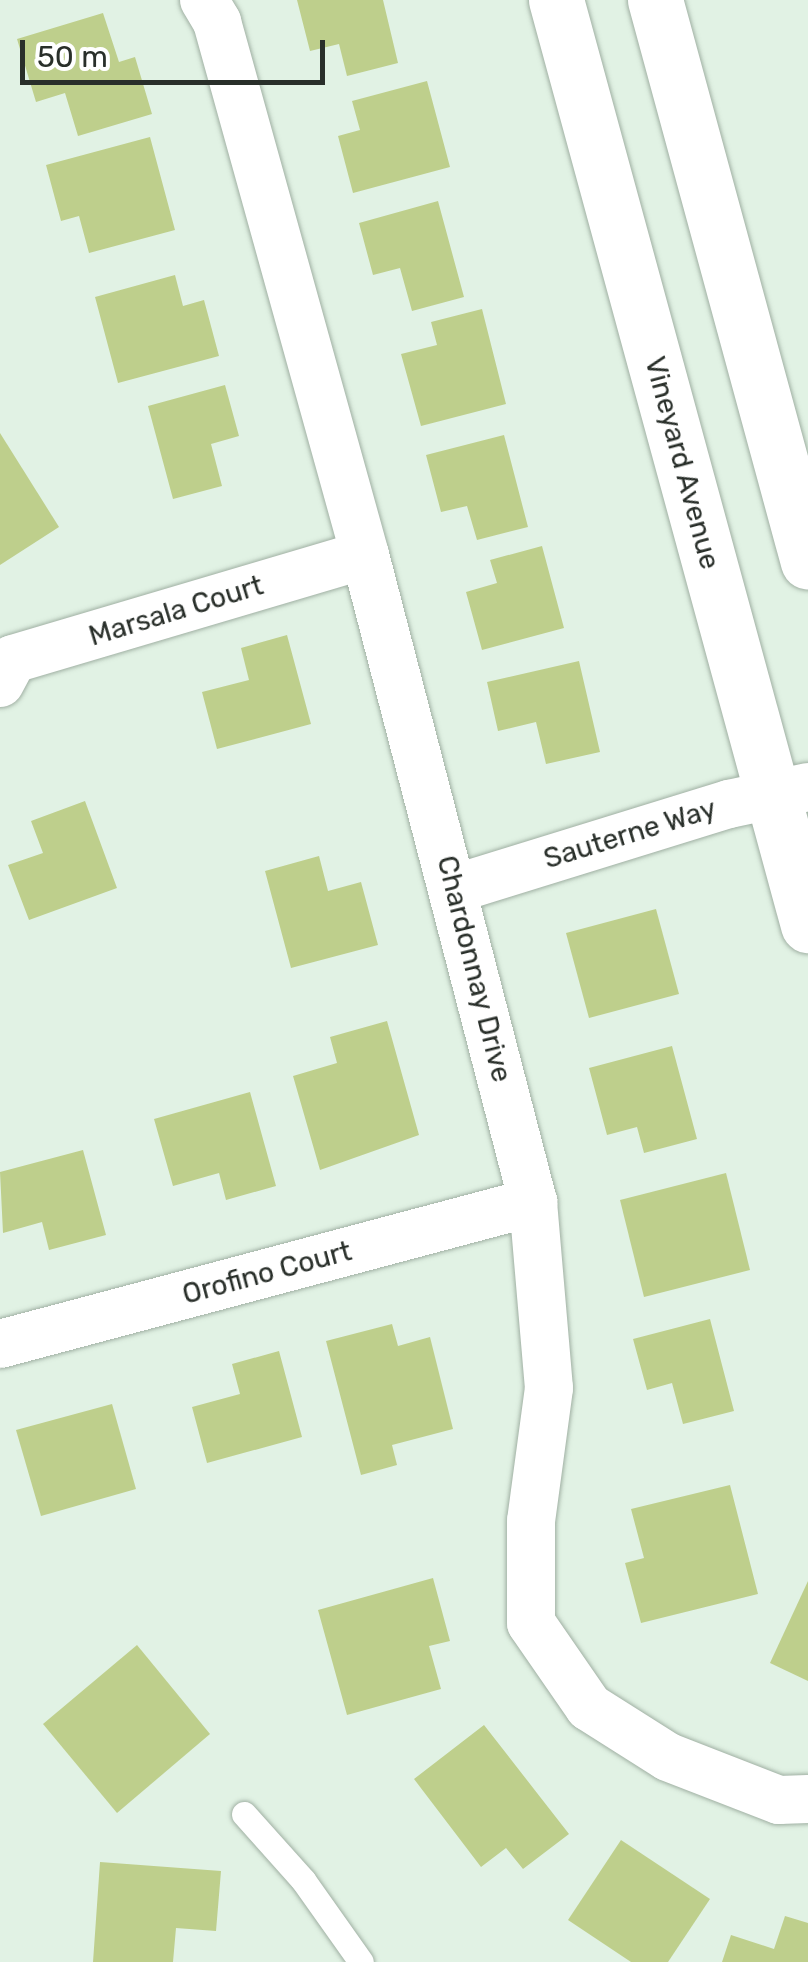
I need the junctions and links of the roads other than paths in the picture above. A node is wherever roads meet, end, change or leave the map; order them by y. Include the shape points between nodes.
1 (204, 0) edge
2 (556, 0) edge
3 (655, 0) edge
4 (364, 555) junction
5 (808, 562) edge
6 (0, 683) edge
7 (790, 791) edge
8 (454, 889) junction
9 (808, 925) edge
10 (533, 1202) junction
11 (0, 1344) edge
12 (808, 1799) edge
13 (244, 1814) dead end
14 (361, 1962) edge

1 - 4 street, Chardonnay Drive via 217,22
2 - 7 street, Vineyard Avenue
3 - 5 street
4 - 6 street, Marsala Court via 13,659
4 - 8 street, Chardonnay Drive
7 - 8 street, Sauterne Way
7 - 9 street, Vineyard Avenue
8 - 10 street, Chardonnay Drive
10 - 11 street, Orofino Court
10 - 12 street, Chardonnay Drive via 548,1388 531,1521 531,1624 589,1707 668,1756 779,1800
13 - 14 lane via 303,1880

